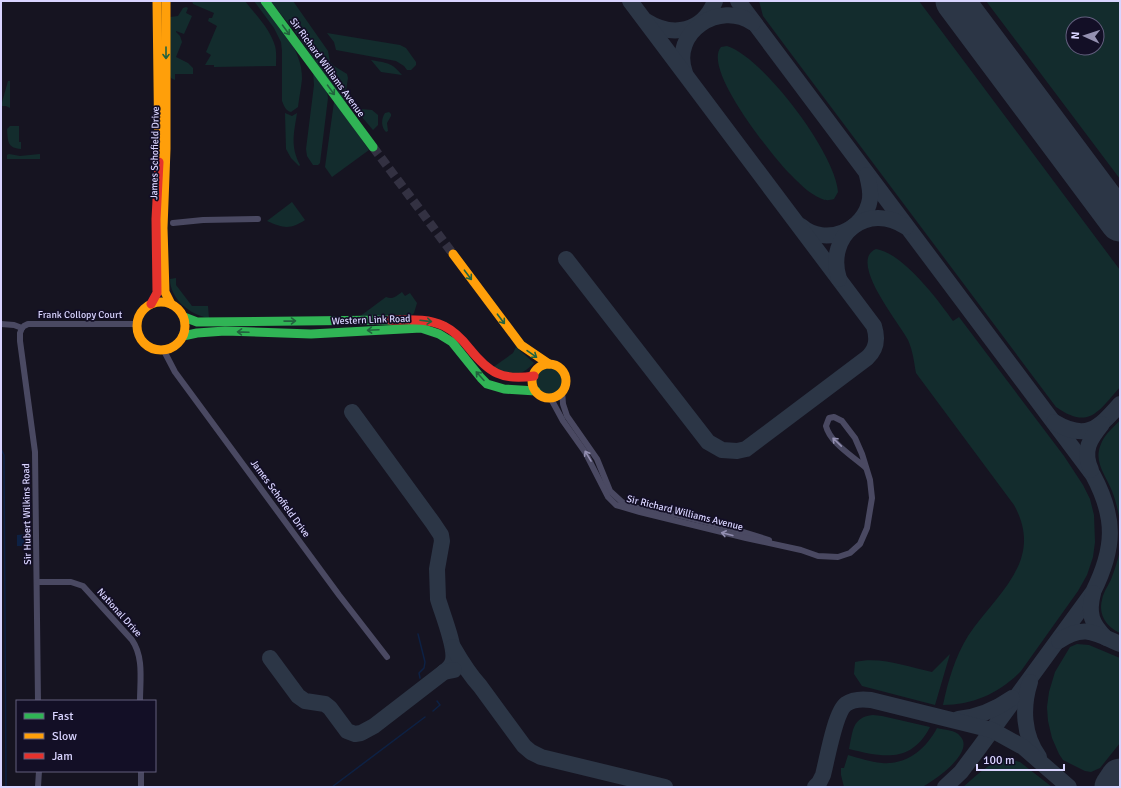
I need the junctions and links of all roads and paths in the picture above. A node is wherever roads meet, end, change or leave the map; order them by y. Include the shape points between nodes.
1 (157, 1) edge
2 (166, 1) edge
3 (265, 1) edge
4 (372, 147) tunnel mouth
5 (258, 220) dead end
6 (163, 223) junction
7 (453, 254) tunnel mouth
8 (152, 304) junction
9 (171, 304) junction
10 (184, 317) junction
11 (1, 324) edge
12 (137, 324) junction
13 (22, 328) junction
14 (183, 336) junction
15 (163, 349) junction
16 (549, 364) junction
17 (534, 376) junction
18 (536, 391) junction
19 (562, 391) junction
20 (550, 397) junction
21 (866, 468) junction
22 (779, 545) junction
23 (36, 582) junction
24 (387, 657) dead end
25 (38, 700) edge
26 (140, 700) edge
27 (39, 772) edge
28 (141, 772) edge
29 (38, 787) edge
30 (141, 787) edge

1 - 8 street, James Schofield Drive via 160,148 156,219 157,292
2 -> 6 street, James Schofield Drive
3 -> 4 street, Sir Richard Williams Avenue
5 - 6 street
6 - 9 street, James Schofield Drive via 165,292
7 -> 16 street via 521,345
8 - 9 street
8 - 12 street via 142,312
9 - 10 street via 179,309
10 - 14 street
10 -> 17 street, Western Link Road via 197,322 431,321 456,333 492,372 513,379
11 - 13 street, Frank Collopy Court
12 - 13 street, Frank Collopy Court via 28,324
12 - 15 street via 144,343 153,348
13 - 23 street, Sir Hubert Wilkins Road via 20,341 35,452
14 - 15 street via 175,345
18 -> 14 street, Western Link Road via 500,388 488,384 476,373 456,345 440,333 421,328 297,334 198,332
15 - 24 street, James Schofield Drive via 179,377
16 - 17 street via 540,367
16 - 19 street via 563,371 566,382
17 - 18 street via 533,385
18 - 20 street via 542,396
19 - 20 street via 555,397
19 - 22 street, Sir Richard Williams Avenue via 567,416 597,459 610,491 622,502 632,507 678,515 737,530
22 -> 20 street, Sir Richard Williams Avenue via 616,505 608,497 586,452 563,421
21 -> 21 street, Sir Richard Williams Avenue via 830,436 826,426 829,418 838,418 846,424 855,438
21 - 22 street, Sir Richard Williams Avenue via 872,504 867,528 856,549 844,556 826,558
23 - 25 street, Sir Hubert Wilkins Road
23 - 26 street, National Drive via 71,582 83,586 132,640 138,647 140,660
27 - 29 street
28 - 30 street

